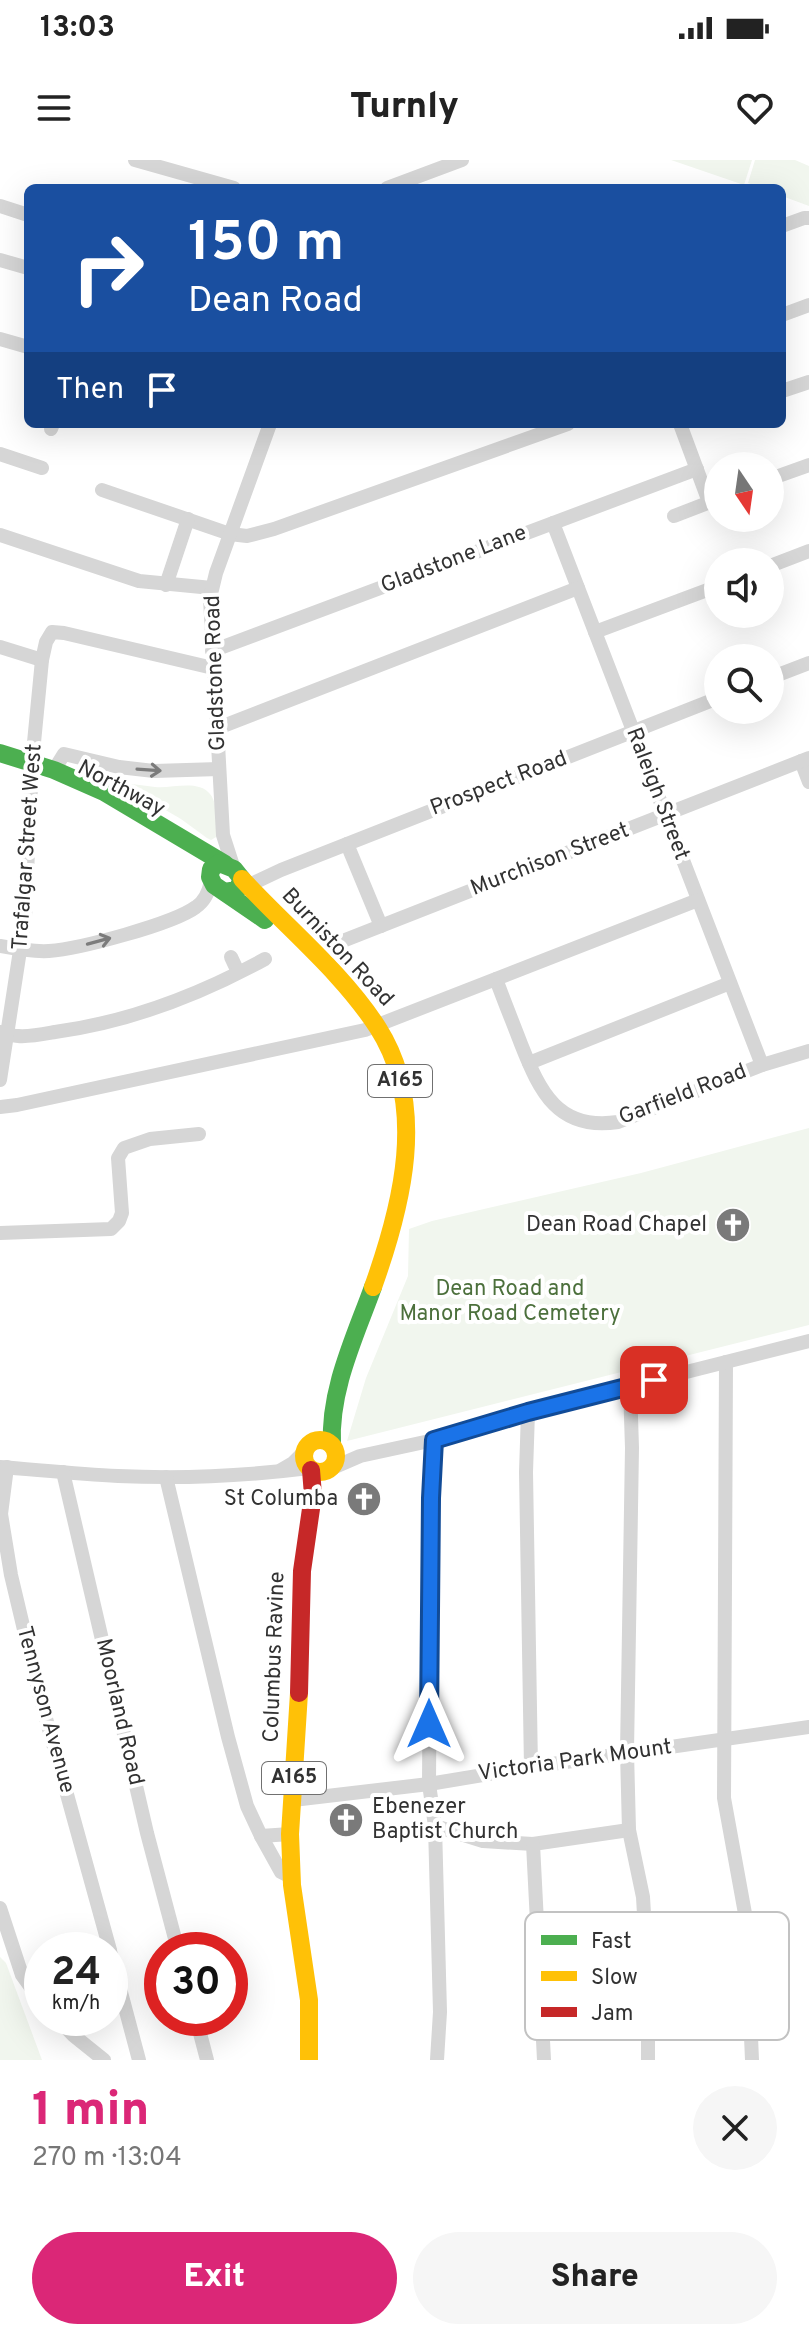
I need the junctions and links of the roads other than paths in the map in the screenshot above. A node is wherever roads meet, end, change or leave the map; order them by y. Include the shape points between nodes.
1 (135, 160) edge
2 (462, 160) edge
3 (220, 184) edge
4 (398, 184) edge
5 (0, 206) edge
6 (24, 214) edge
7 (809, 218) edge
8 (786, 225) edge
9 (0, 260) edge
10 (24, 267) edge
11 (809, 305) edge
12 (786, 314) edge
13 (0, 339) edge
14 (24, 346) edge
15 (809, 382) edge
16 (786, 390) edge
17 (269, 428) edge
18 (686, 428) edge
19 (530, 430) edge
20 (0, 454) edge
21 (809, 465) edge
22 (42, 468) dead end
23 (697, 469) junction
24 (784, 474) edge
25 (704, 482) edge
26 (102, 490) dead end
27 (704, 505) edge
28 (674, 516) dead end
29 (188, 519) junction
30 (553, 523) junction
31 (230, 534) junction
32 (0, 535) edge
33 (809, 551) edge
34 (784, 561) edge
35 (166, 585) junction
36 (212, 588) junction
37 (578, 588) junction
38 (704, 591) edge
39 (595, 632) junction
40 (0, 647) edge
41 (212, 651) junction
42 (42, 660) junction
43 (809, 663) edge
44 (213, 668) junction
45 (784, 673) edge
46 (704, 704) edge
47 (218, 728) junction
48 (633, 732) junction
49 (0, 753) edge
50 (805, 760) edge
51 (0, 763) edge
52 (32, 768) junction
53 (219, 769) junction
54 (54, 770) junction
55 (809, 782) edge
56 (665, 815) junction
57 (347, 844) junction
58 (281, 870) junction
59 (226, 874) junction
60 (698, 900) junction
61 (269, 909) junction
62 (381, 926) junction
63 (335, 944) dead end
64 (0, 946) edge
65 (22, 950) junction
66 (231, 957) dead end
67 (265, 959) dead end
68 (238, 972) junction
69 (496, 979) junction
70 (730, 983) junction
71 (371, 1028) junction
72 (4, 1033) edge
73 (809, 1051) edge
74 (529, 1063) junction
75 (762, 1065) junction
76 (0, 1080) edge
77 (0, 1107) edge
78 (199, 1134) dead end
79 (0, 1233) edge
80 (809, 1341) edge
81 (726, 1362) junction
82 (630, 1386) junction
83 (528, 1412) junction
84 (331, 1418) junction
85 (434, 1440) junction
86 (332, 1446) junction
87 (360, 1456) junction
88 (316, 1462) junction
89 (4, 1467) edge
90 (63, 1472) junction
91 (166, 1477) junction
92 (809, 1727) edge
93 (723, 1738) junction
94 (627, 1752) junction
95 (531, 1767) junction
96 (429, 1784) junction
97 (293, 1800) junction
98 (435, 1826) junction
99 (629, 1830) junction
100 (290, 1834) junction
101 (261, 1836) junction
102 (533, 1844) junction
103 (291, 1877) junction
104 (0, 1908) edge
105 (536, 1912) edge
106 (644, 1912) edge
107 (745, 1912) edge
108 (105, 1932) edge
109 (173, 1932) edge
110 (24, 1978) edge
111 (128, 2019) edge
112 (74, 2036) edge
113 (201, 2036) edge
114 (543, 2040) edge
115 (751, 2040) edge
116 (104, 2060) edge
117 (139, 2060) edge
118 (207, 2060) edge
119 (309, 2060) edge
120 (437, 2060) edge
121 (544, 2060) edge
122 (752, 2060) edge

1 - 3 street
2 - 4 street
5 - 6 street
7 - 8 street
9 - 10 street
11 - 12 street
13 - 14 street
15 - 16 street
17 - 31 street, Gladstone Road
18 - 23 street
19 - 31 street via 274,529
20 - 22 street
21 - 24 street
23 - 25 street
23 - 30 street, Gladstone Lane
26 - 29 street
27 - 28 street
29 - 31 street
29 - 35 street
30 - 37 street, Raleigh Street
30 - 41 street, Gladstone Lane
31 - 36 street, Gladstone Road
32 - 35 street
33 - 34 street
35 - 36 street
36 - 41 street, Gladstone Road
37 - 39 street, Raleigh Street
37 - 47 street
38 - 39 street
39 - 48 street, Raleigh Street
40 - 42 street
41 - 44 street, Gladstone Road
42 - 44 street via 52,632
42 - 52 street, Trafalgar Street West
43 - 45 street
44 - 47 street, Gladstone Road
46 - 48 street, Prospect Road
47 - 53 street, Gladstone Road
48 - 56 street, Raleigh Street
48 - 57 street, Prospect Road
49 - 52 main road, Northway / A165
50 - 55 street
50 - 56 street, Murchison Street
51 - 52 main road, Northway / A165
52 - 54 main road, Northway / A165
52 - 59 main road, Northway / A165 via 99,800
52 - 65 street, Trafalgar Street West
54 -> 53 street via 64,754 154,771
53 - 59 street, Gladstone Road
54 - 59 main road, Northway / A165 via 104,792
56 - 60 street, Raleigh Street
56 - 62 street, Murchison Street
57 - 58 street, Prospect Road
57 - 62 street
58 - 59 street, Prospect Road
58 - 61 street
59 - 61 main road, Burniston Road / A165
65 -> 59 street via 68,949 169,919 199,905
59 - 71 main road, Burniston Road / A165 via 242,902
60 - 69 street
60 - 70 street, Raleigh Street
61 - 71 main road, Burniston Road / A165 via 314,954
62 - 63 street, Murchison Street
64 - 65 street
65 - 72 street, Trafalgar Street West
66 - 68 street
67 - 68 street
68 - 72 street via 159,1007 111,1021 40,1034
69 - 71 street
69 - 74 street, Garfield Road
70 - 74 street
70 - 75 street, Raleigh Street
71 - 77 street
71 - 84 main road, Burniston Road / A165 via 393,1102 391,1182 357,1333
72 - 76 street, Trafalgar Street West
73 - 75 street, Garfield Road
74 - 75 street, Garfield Road via 556,1107 595,1124 618,1122
78 - 79 street via 150,1139 124,1148 118,1158 122,1213 111,1229
80 - 81 street
81 - 82 street
81 - 93 street
82 - 83 street
82 - 94 street
83 - 85 street
83 - 95 street
84 - 86 main road, Burniston Road / A165
84 - 88 main road, Burniston Road / A165
85 - 87 street
85 - 96 street
86 - 87 street
86 - 88 main road via 323,1440
87 - 88 street
88 - 91 street via 277,1472
88 - 97 main road, Columbus Ravine / A165 via 302,1571
89 - 90 street
89 - 108 street, Tennyson Avenue via 1,1514 11,1575
90 - 91 street
90 - 109 street, Moorland Road
91 - 101 street via 228,1737
92 - 93 street, Victoria Park Mount
93 - 94 street, Victoria Park Mount
93 - 107 street via 724,1798
94 - 95 street, Victoria Park Mount
94 - 99 street
95 - 96 street, Victoria Park Mount
96 - 97 street, Victoria Park Mount
96 - 98 street
97 - 100 main road, Columbus Ravine / A165
98 - 102 street via 483,1841
98 - 120 street
99 - 102 street
99 - 106 street
100 - 101 street
100 - 103 main road, Columbus Ravine / A165
101 - 103 street via 281,1872
102 - 105 street
103 - 119 main road, Columbus Ravine / A165 via 309,2000
104 - 110 street
111 - 117 street, Tennyson Avenue
112 - 116 street
113 - 118 street
114 - 121 street
115 - 122 street

